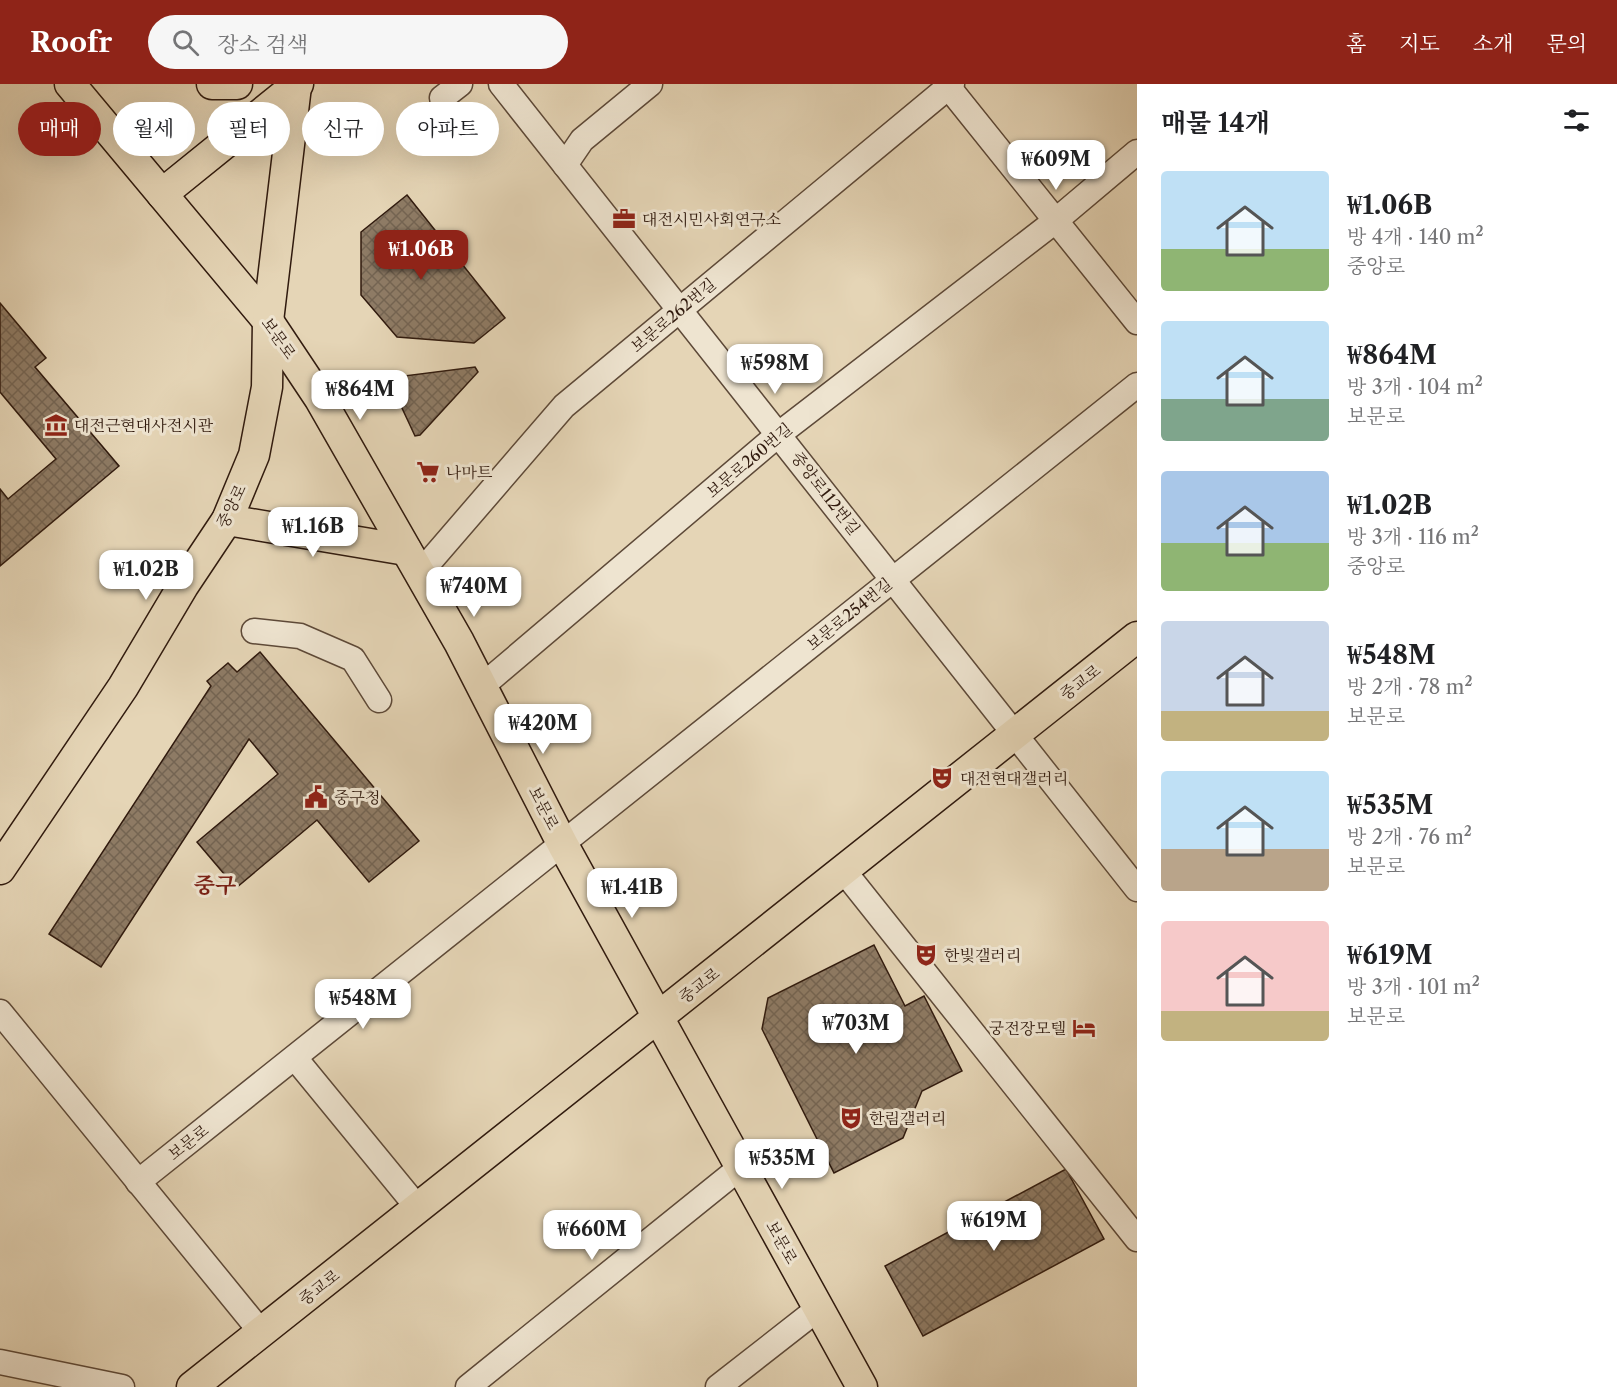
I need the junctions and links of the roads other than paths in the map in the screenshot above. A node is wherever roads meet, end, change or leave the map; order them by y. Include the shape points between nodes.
1 (70, 84) edge
2 (212, 84) edge
3 (237, 84) edge
4 (501, 84) edge
5 (650, 84) edge
6 (289, 85) edge
7 (949, 85) edge
8 (1137, 152) edge
9 (565, 165) junction
10 (162, 194) junction
11 (1054, 222) junction
12 (680, 309) junction
13 (268, 321) junction
14 (1137, 322) edge
15 (1137, 385) edge
16 (779, 435) junction
17 (227, 520) junction
18 (413, 562) junction
19 (893, 579) junction
20 (254, 631) dead end
21 (1137, 637) edge
22 (481, 687) junction
23 (379, 700) dead end
24 (1016, 733) junction
25 (563, 845) junction
26 (0, 869) edge
27 (843, 870) junction
28 (1137, 889) edge
29 (0, 1012) edge
30 (658, 1017) junction
31 (295, 1058) junction
32 (741, 1167) junction
33 (138, 1182) junction
34 (418, 1208) junction
35 (1137, 1239) edge
36 (819, 1308) junction
37 (261, 1332) junction
38 (0, 1362) edge
39 (122, 1387) edge
40 (192, 1387) edge
41 (468, 1387) edge
42 (718, 1387) edge
43 (862, 1387) edge

1 - 10 main road, 보문로
2 - 3 main road
4 - 9 street, 중앙로112번길
5 - 9 street via 582,140
6 - 10 main road
6 - 13 main road, 중앙로
7 - 11 street
7 - 12 street, 보문로262번길
8 - 11 street, 보문로260번길
9 - 12 street, 중앙로112번길
10 - 13 main road, 보문로
11 - 14 street
11 - 16 street, 보문로260번길
12 - 16 street, 중앙로112번길
12 - 18 street, 보문로262번길 via 564,406
13 - 17 main road, 중앙로 via 267,387 254,455
13 - 18 main road, 보문로 via 320,399
15 - 19 street, 보문로254번길
16 - 19 street, 중앙로112번길
16 - 22 street, 보문로260번길
17 - 18 main road
17 - 26 main road, 중앙로 via 123,687
18 - 22 main road, 보문로
19 - 24 street, 중앙로112번길
19 - 25 street, 보문로254번길
20 - 23 street via 300,636 353,659
21 - 24 main road, 중교로
22 - 25 main road, 보문로
24 - 27 main road, 중교로
24 - 28 street, 중앙로112번길
25 - 30 main road, 보문로
25 - 31 street, 보문로
27 - 30 main road, 중교로
27 - 35 street
29 - 33 street
30 - 32 main road, 보문로
30 - 34 main road, 중교로
31 - 33 street, 보문로
31 - 34 street
32 - 36 main road, 보문로
32 - 41 street
33 - 37 street
34 - 37 main road, 중교로
36 - 42 street
36 - 43 main road, 보문로
37 - 40 main road, 중교로
38 - 39 street

